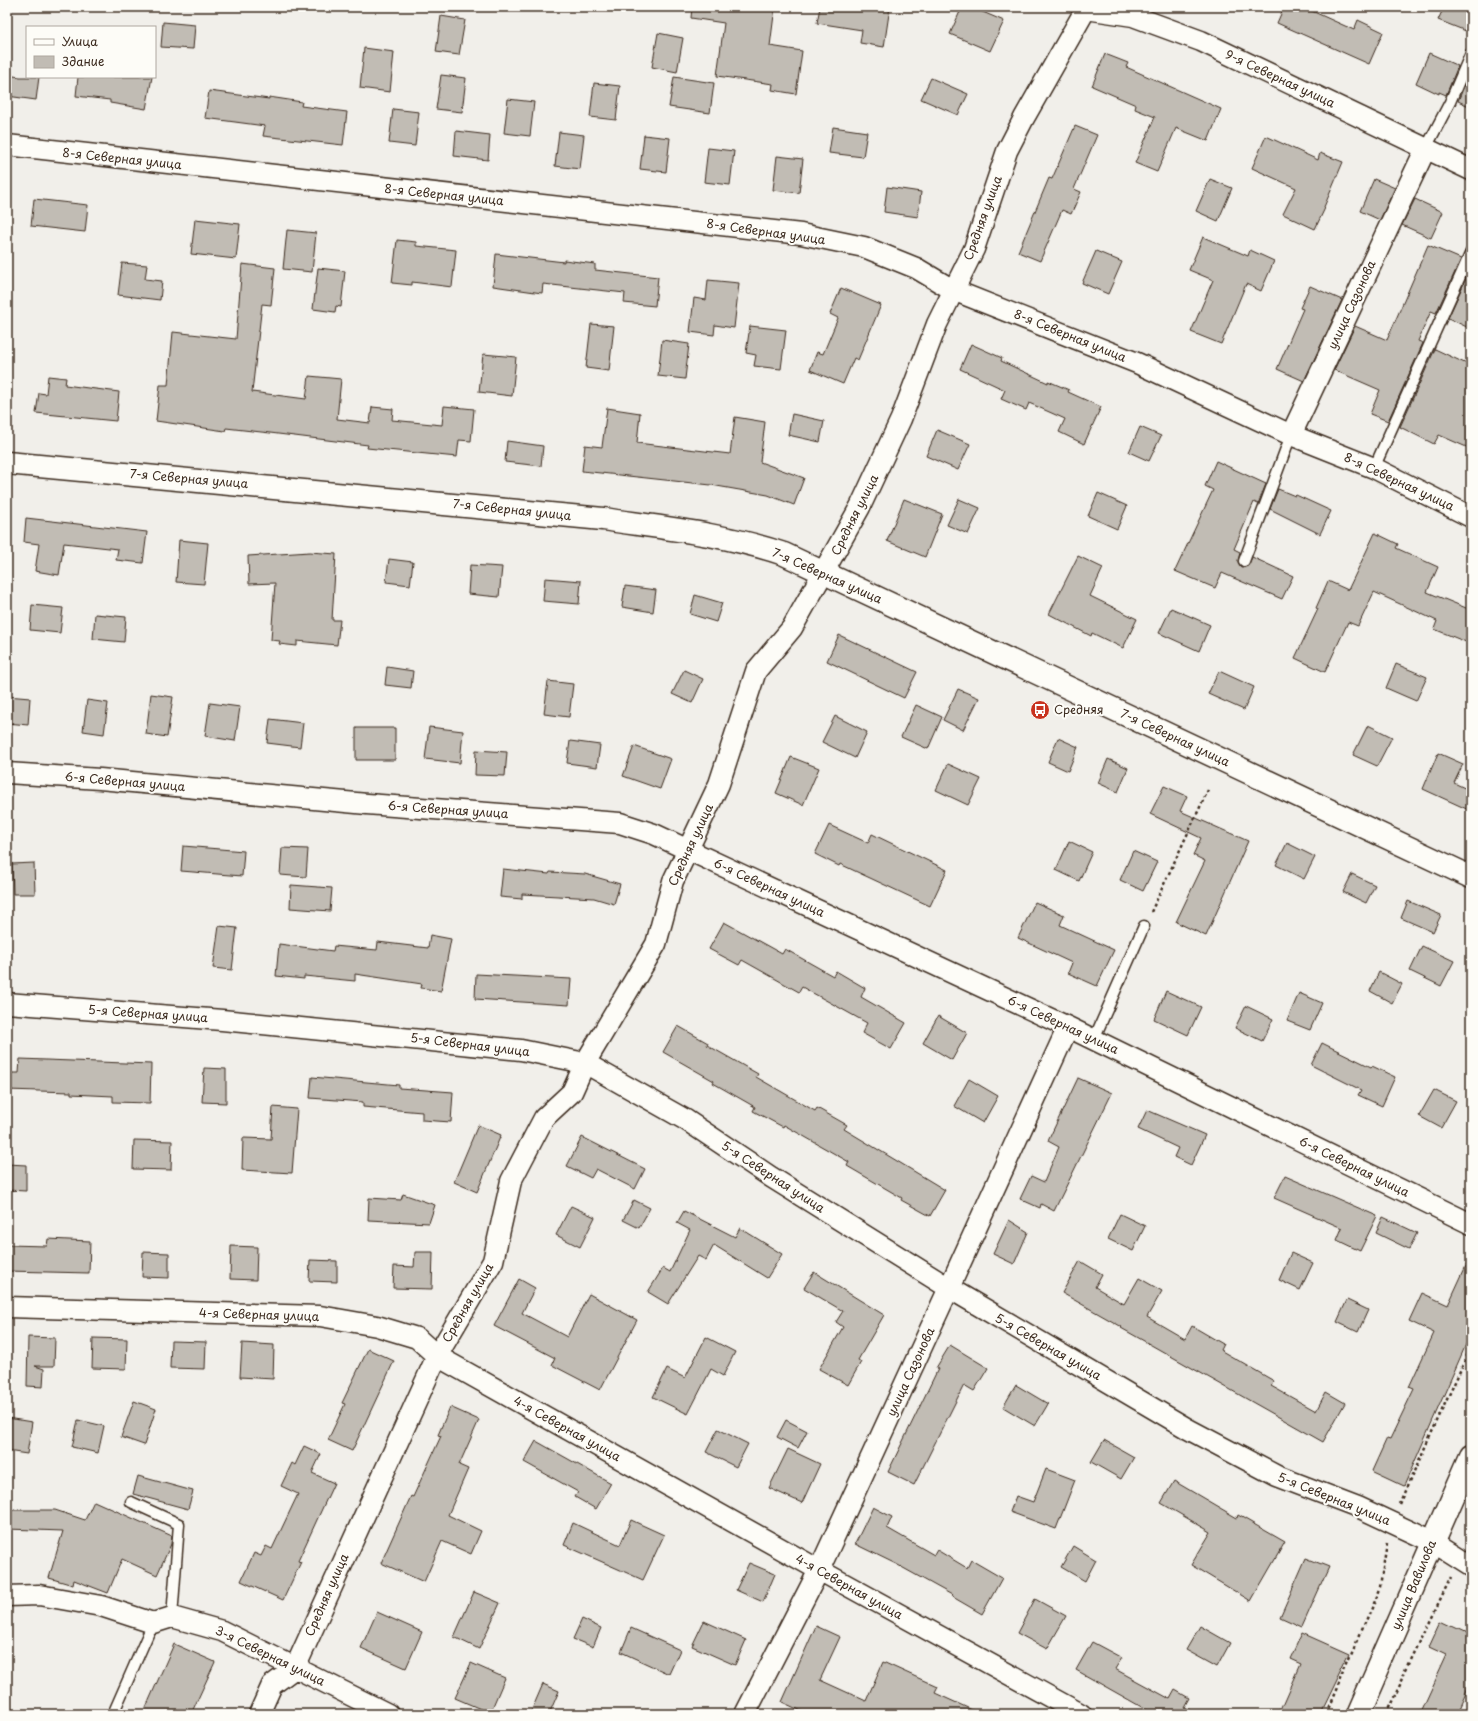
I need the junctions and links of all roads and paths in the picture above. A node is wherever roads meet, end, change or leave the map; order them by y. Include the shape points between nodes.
1 (1085, 8) edge
2 (1471, 53) edge
3 (7, 145) edge
4 (1426, 148) junction
5 (1471, 170) edge
6 (1471, 252) edge
7 (954, 290) junction
8 (1291, 435) junction
9 (7, 462) edge
10 (1374, 468) junction
11 (1471, 517) edge
12 (1244, 561) dead end
13 (824, 574) junction
14 (7, 772) edge
15 (1208, 790) dead end
16 (688, 850) junction
17 (1471, 877) edge
18 (1144, 926) joint
19 (7, 1003) edge
20 (1068, 1026) junction
21 (1094, 1040) junction
22 (585, 1063) junction
23 (1471, 1224) edge
24 (950, 1288) junction
25 (7, 1307) edge
26 (437, 1356) junction
27 (1471, 1456) edge
28 (131, 1502) dead end
29 (1433, 1542) junction
30 (1465, 1562) edge
31 (819, 1570) junction
32 (7, 1596) edge
33 (172, 1617) junction
34 (153, 1623) junction
35 (295, 1668) junction
36 (113, 1714) edge
37 (258, 1714) edge
38 (388, 1714) edge
39 (745, 1714) edge
40 (1081, 1714) edge
41 (1358, 1714) edge
42 (1385, 1714) edge

1 - 4 street, 9-я Северная улица via 1133,16 1201,41
1 - 7 street, Средняя улица via 1007,152 974,249
2 - 4 lane, улица Сазонова
3 - 7 street, 8-я Северная улица via 801,234 864,247 916,268
4 - 5 street, 9-я Северная улица
4 - 8 street, улица Сазонова
6 - 10 lane
7 - 8 street, 8-я Северная улица via 1137,363
7 - 13 street, Средняя улица via 938,324 902,419 860,507
8 - 10 street, 8-я Северная улица
8 - 12 lane, улица Сазонова
9 - 13 main road, 7-я Северная улица via 603,519 692,532 756,545 784,554
10 - 11 street, 8-я Северная улица
13 - 16 street, Средняя улица via 792,628 756,671 720,784
13 - 17 main road, 7-я Северная улица
14 - 16 street, 6-я Северная улица via 620,823 654,834
15 - 18 path
16 - 20 street, 6-я Северная улица
16 - 22 street, Средняя улица via 673,881 656,944
18 - 21 lane
19 - 22 street, 5-я Северная улица via 222,1020 521,1050
20 - 21 street, 6-я Северная улица
20 - 24 street, улица Сазонова
21 - 23 street, 6-я Северная улица
22 - 24 street, 5-я Северная улица via 686,1120 771,1177
22 - 26 street, Средняя улица via 572,1092 544,1118 511,1181 493,1261
24 - 29 street, 5-я Северная улица via 1188,1429 1270,1472 1358,1507
24 - 31 street, улица Сазонова
25 - 26 street, 4-я Северная улица via 320,1316 378,1326 417,1338
26 - 31 street, 4-я Северная улица
26 - 35 street, Средняя улица
27 - 29 main road, улица Вавилова
28 - 33 lane via 179,1524
29 - 30 street, 5-я Северная улица
29 - 41 main road, улица Вавилова
30 - 42 path
31 - 39 street, улица Сазонова
31 - 40 street, 4-я Северная улица
32 - 34 street via 39,1595 101,1606
33 - 34 street
33 - 35 street, 3-я Северная улица via 222,1631
34 - 36 lane
35 - 37 street, Средняя улица via 272,1685
35 - 38 street, 3-я Северная улица

